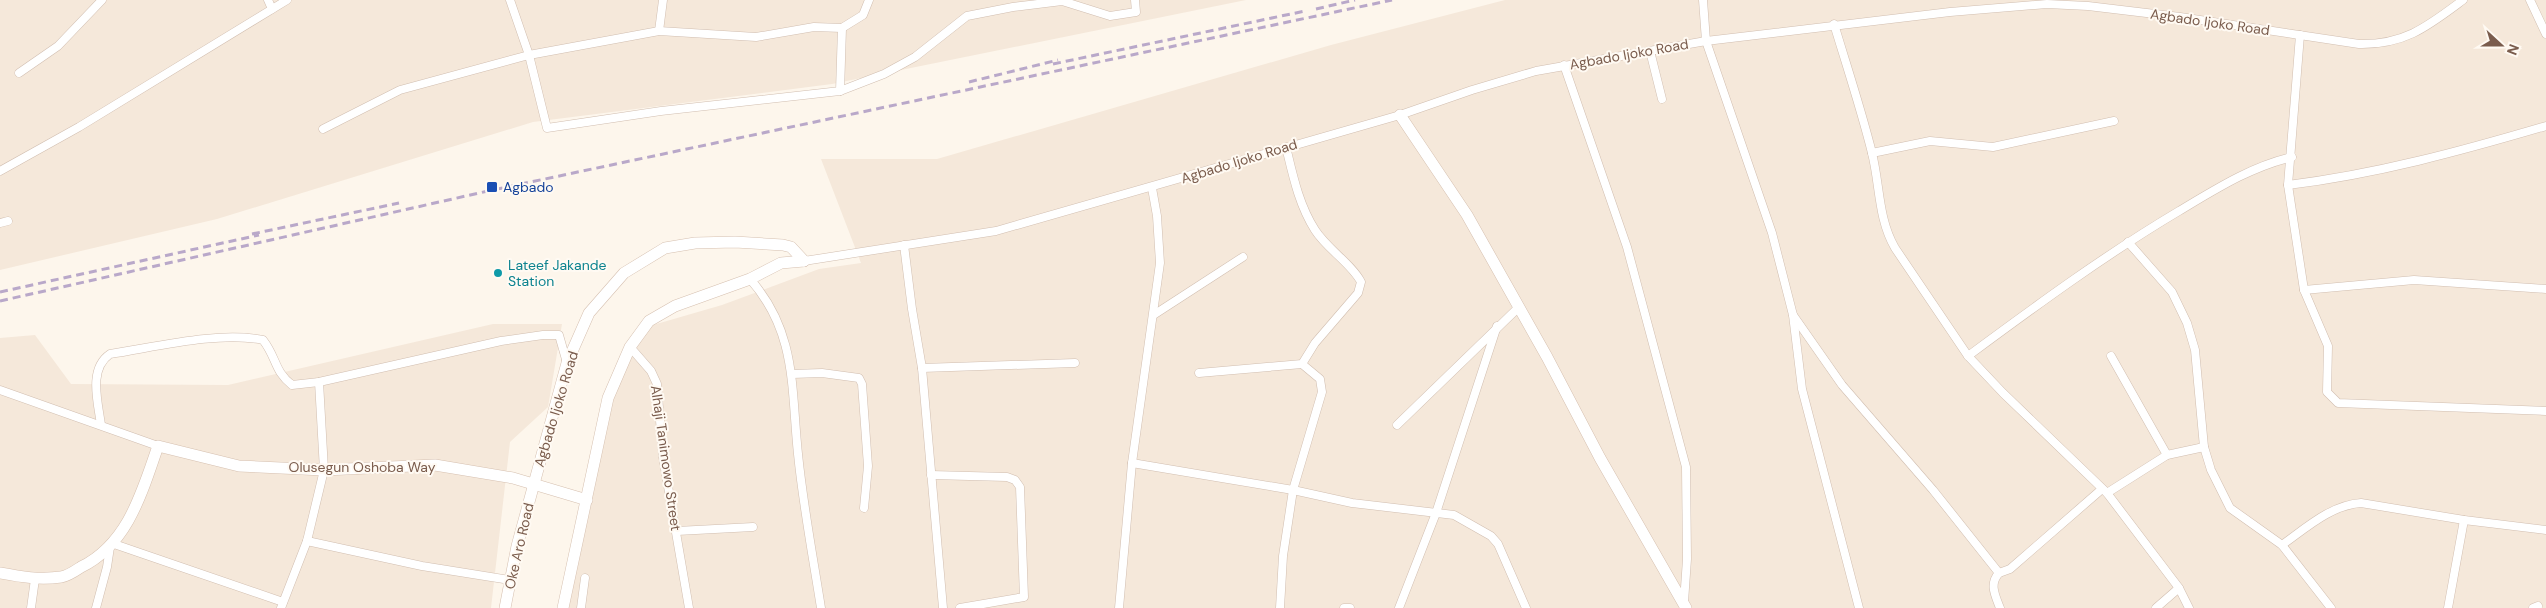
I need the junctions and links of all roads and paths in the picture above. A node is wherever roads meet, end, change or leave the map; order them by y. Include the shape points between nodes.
1 (102, 0) edge
2 (268, 0) edge
3 (287, 0) edge
4 (510, 0) edge
5 (663, 0) edge
6 (870, 0) edge
7 (1135, 0) edge
8 (1703, 0) edge
9 (2463, 0) edge
10 (2530, 0) edge
11 (1013, 3) edge
12 (272, 9) junction
13 (1834, 24) junction
14 (842, 28) junction
15 (659, 31) junction
16 (2546, 34) edge
17 (2300, 35) junction
18 (1706, 41) junction
19 (1650, 51) junction
20 (529, 55) junction
21 (1564, 65) junction
22 (19, 73) dead end
23 (840, 91) junction
24 (1662, 99) dead end
25 (1400, 115) junction
26 (2114, 121) dead end
27 (2546, 126) edge
28 (323, 129) dead end
29 (1286, 147) junction
30 (1872, 153) junction
31 (2292, 157) junction
32 (0, 171) edge
33 (2288, 185) junction
34 (1152, 188) junction
35 (2128, 242) junction
36 (904, 245) junction
37 (1243, 257) dead end
38 (804, 261) junction
39 (750, 278) junction
40 (2546, 289) edge
41 (2304, 290) junction
42 (1519, 306) junction
43 (1155, 314) junction
44 (1793, 315) junction
45 (1498, 326) junction
46 (630, 346) junction
47 (1968, 356) junction
48 (2111, 356) dead end
49 (567, 363) junction
50 (1076, 363) dead end
51 (1302, 364) junction
52 (922, 368) junction
53 (1199, 373) dead end
54 (792, 374) junction
55 (320, 382) junction
56 (0, 390) edge
57 (2546, 412) edge
58 (102, 425) junction
59 (1397, 425) dead end
60 (158, 446) junction
61 (2204, 446) junction
62 (2166, 455) junction
63 (1132, 463) junction
64 (324, 470) junction
65 (931, 475) junction
66 (534, 484) junction
67 (1293, 490) junction
68 (2105, 491) junction
69 (587, 500) junction
70 (864, 508) dead end
71 (1436, 513) junction
72 (2464, 520) junction
73 (753, 527) dead end
74 (2546, 530) edge
75 (677, 531) junction
76 (307, 541) junction
77 (112, 545) junction
78 (2282, 545) junction
79 (0, 573) edge
80 (1999, 573) junction
81 (585, 578) dead end
82 (35, 579) junction
83 (510, 580) junction
84 (2179, 588) junction
85 (282, 605) edge
86 (1685, 606) edge
87 (31, 608) edge
88 (96, 608) edge
89 (505, 608) edge
90 (564, 608) edge
91 (581, 608) edge
92 (689, 608) edge
93 (820, 608) edge
94 (942, 608) edge
95 (960, 608) edge
96 (1119, 608) edge
97 (1280, 608) edge
98 (1344, 608) edge
99 (1350, 608) edge
100 (1399, 608) edge
101 (1526, 608) edge
102 (1859, 608) edge
103 (2000, 608) edge
104 (2156, 608) edge
105 (2189, 608) edge
106 (2330, 608) edge
107 (2448, 608) edge

1 - 22 street via 58,46
2 - 12 street
3 - 12 street
4 - 20 street
5 - 15 street
6 - 14 street via 863,15
7 - 11 street via 1136,12 1110,16 1062,1
8 - 18 street
9 - 17 street, Agbado Ijoko Road via 2404,39 2379,45
10 - 16 street
11 - 23 street via 967,16 914,57 884,74
12 - 32 street via 79,127
13 - 17 street, Agbado Ijoko Road via 2069,4
13 - 18 street, Agbado Ijoko Road
13 - 30 street
14 - 15 street via 814,27 756,37
14 - 23 street
15 - 20 street
17 - 31 street
18 - 19 street, Agbado Ijoko Road
18 - 44 street via 1772,234
19 - 21 street, Agbado Ijoko Road
19 - 24 street
20 - 23 street via 548,128 661,111
20 - 28 street via 400,90
21 - 25 street, Agbado Ijoko Road via 1472,90
21 - 86 street via 1627,247 1686,467
25 - 29 street, Agbado Ijoko Road
25 - 42 main road via 1467,215
26 - 30 street via 1993,146 1930,141
27 - 33 street via 2418,162 2341,179
29 - 34 street, Agbado Ijoko Road
29 - 51 street via 1299,200 1315,231 1361,282 1358,293
30 - 47 street via 1886,233
31 - 33 street
31 - 35 street via 2253,168
33 - 41 street
34 - 36 street, Agbado Ijoko Road via 981,235
34 - 43 street via 1160,263
35 - 47 street
35 - 61 street via 2172,292 2187,323 2195,350
36 - 38 street, Agbado Ijoko Road
36 - 52 street
37 - 43 street
38 - 39 main road, Agbado Ijoko Road via 781,263
38 - 49 main road, Agbado Ijoko Road via 791,247 783,245 695,242 665,248 624,273 589,312
39 - 46 main road, Agbado Ijoko Road via 676,306 649,321
39 - 54 street via 761,291 785,340
40 - 41 street via 2414,280
41 - 57 street via 2328,346 2328,392 2338,403
42 - 45 street
42 - 86 main road via 1600,458
43 - 63 street
44 - 80 street via 1842,385 1933,490
44 - 102 street via 1802,389
45 - 59 street
45 - 71 street
46 - 69 main road, Agbado Ijoko Road via 608,398
46 - 75 street, Alhaji Tanimowo Street via 651,371 657,384 664,457
47 - 68 street
48 - 62 street
49 - 55 street via 560,335 543,335 501,341
49 - 66 main road, Agbado Ijoko Road
50 - 52 street
51 - 53 street
51 - 67 street via 1320,379 1322,392
52 - 65 street
54 - 70 street via 822,373 859,378 868,456
54 - 93 street via 798,454
55 - 58 street via 292,385 280,376 272,352 263,340 243,336 110,354 102,359 96,385
55 - 64 street
56 - 58 street
58 - 60 street
60 - 64 main road, Olusegun Oshoba Way via 239,466
60 - 77 main road via 134,512
61 - 62 street
61 - 78 street via 2211,470 2230,508
62 - 68 street
63 - 67 street
63 - 96 street
64 - 66 main road, Olusegun Oshoba Way via 435,465
64 - 76 street
65 - 94 street
65 - 95 street via 1006,477 1020,486 1024,597
66 - 69 main road, Olusegun Oshoba Way
66 - 83 main road, Oke Aro Road
67 - 71 street via 1352,503
67 - 97 street via 1283,556
68 - 80 street via 2010,569
68 - 84 street
69 - 90 main road
71 - 100 street
71 - 101 street via 1466,521 1498,544
72 - 74 street
72 - 78 street via 2361,503 2348,504 2334,509
72 - 107 street
73 - 75 street
75 - 92 street, Alhaji Tanimowo Street
76 - 83 street via 422,566
76 - 85 street
77 - 82 main road via 89,564 63,576
77 - 85 street
77 - 88 street
78 - 106 street
79 - 82 main road
80 - 103 street via 1993,587
81 - 91 street
82 - 87 street
83 - 89 main road, Oke Aro Road
84 - 104 street
84 - 105 street
98 - 99 street

